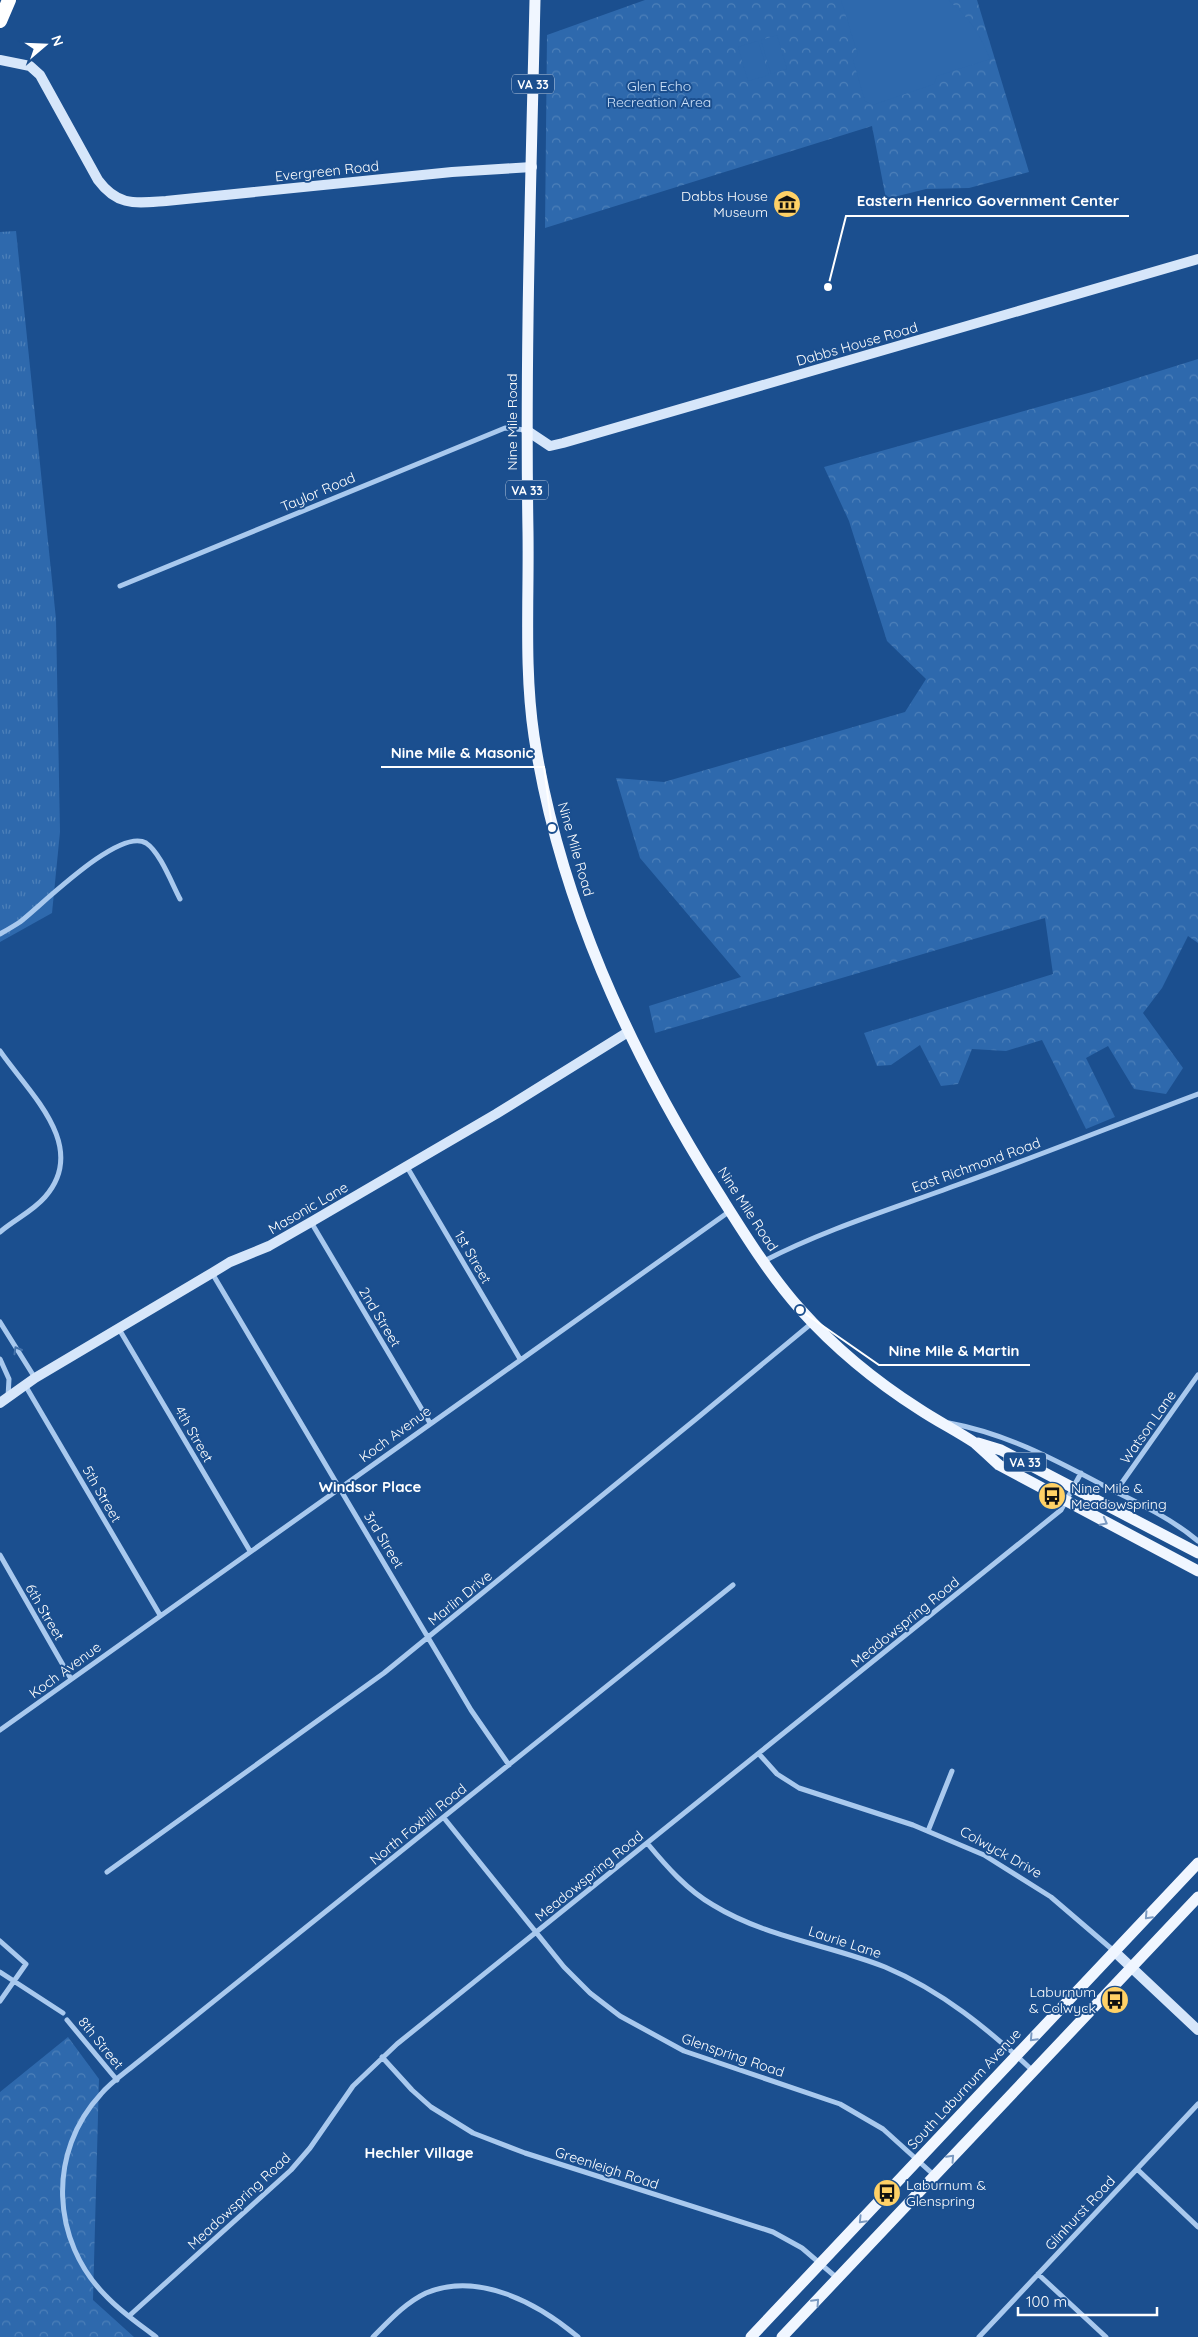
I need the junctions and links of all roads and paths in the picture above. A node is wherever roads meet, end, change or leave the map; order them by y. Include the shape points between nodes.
1 (10, 0) edge
2 (535, 0) edge
3 (0, 21) edge
4 (0, 60) edge
5 (532, 167) junction
6 (1198, 259) edge
7 (526, 430) junction
8 (120, 586) dead end
9 (180, 899) dead end
10 (0, 934) edge
11 (628, 1032) junction
12 (0, 1051) edge
13 (1198, 1094) edge
14 (407, 1166) junction
15 (730, 1211) junction
16 (312, 1222) junction
17 (0, 1232) edge
18 (764, 1262) junction
19 (212, 1273) junction
20 (0, 1322) edge
21 (812, 1322) junction
22 (119, 1329) junction
23 (0, 1359) edge
24 (520, 1359) junction
25 (1198, 1375) edge
26 (35, 1378) junction
27 (25, 1384) junction
28 (4, 1400) edge
29 (936, 1421) junction
30 (430, 1423) junction
31 (973, 1442) junction
32 (1081, 1474) junction
33 (339, 1488) junction
34 (1074, 1488) junction
35 (1116, 1492) junction
36 (1066, 1502) junction
37 (1198, 1541) edge
38 (250, 1551) junction
39 (1198, 1553) edge
40 (0, 1556) edge
41 (1198, 1571) edge
42 (733, 1585) dead end
43 (160, 1615) junction
44 (429, 1637) junction
45 (71, 1679) junction
46 (0, 1730) edge
47 (759, 1754) junction
48 (509, 1765) junction
49 (952, 1771) dead end
50 (444, 1818) junction
51 (928, 1831) junction
52 (647, 1843) junction
53 (1198, 1862) edge
54 (107, 1872) dead end
55 (1198, 1897) edge
56 (535, 1933) junction
57 (0, 1941) edge
58 (1115, 1952) junction
59 (1131, 1967) junction
60 (0, 1972) edge
61 (14, 1982) junction
62 (0, 2002) edge
63 (63, 2013) dead end
64 (68, 2020) dead end
65 (1198, 2030) edge
66 (1016, 2055) junction
67 (382, 2057) junction
68 (1033, 2071) junction
69 (117, 2080) junction
70 (1198, 2104) edge
71 (918, 2160) junction
72 (1137, 2169) junction
73 (935, 2176) junction
74 (1198, 2227) edge
75 (820, 2264) junction
76 (1038, 2274) junction
77 (837, 2279) junction
78 (129, 2316) junction
79 (156, 2337) edge
80 (373, 2337) edge
81 (578, 2337) edge
82 (751, 2337) edge
83 (782, 2337) edge
84 (979, 2337) edge
85 (1106, 2337) edge

1 - 3 highway
2 - 5 main road, Nine Mile Road / VA 33
4 - 5 street, Evergreen Road via 30,66 40,75 102,185 124,202 166,201
5 - 7 main road, Nine Mile Road / VA 33
6 - 7 street, Dabbs House Road via 563,443 550,446
7 - 8 street, Taylor Road via 505,428
7 - 11 main road, Nine Mile Road / VA 33 via 528,684 534,733 552,828 565,873 588,939
9 - 10 street via 151,847 139,840 128,841 96,860
11 - 14 street, Masonic Lane
11 - 15 main road, Nine Mile Road / VA 33 via 692,1152
12 - 17 street via 49,1119 59,1142 61,1161 59,1173 47,1195
13 - 18 street, East Richmond Road via 959,1185 847,1223
14 - 16 street, Masonic Lane
14 - 24 street, 1st Street
15 - 18 main road, Nine Mile Road / VA 33
15 - 24 street, Koch Avenue
16 - 19 street, Masonic Lane
16 - 30 street, 2nd Street
18 - 21 main road, Nine Mile Road / VA 33
19 - 22 street, Masonic Lane
19 - 33 street, 3rd Street
26 -> 20 street
21 - 29 main road, Nine Mile Road / VA 33 via 872,1377
21 - 44 street, Marlin Drive
22 - 26 street, Masonic Lane
22 - 38 street, 4th Street
23 - 28 street via 9,1379
24 - 30 street, Koch Avenue
25 - 35 street, Watson Lane
26 - 27 street, Masonic Lane
27 - 28 street, Masonic Lane
27 - 43 street, 5th Street
29 - 31 main road, Nine Mile Road / VA 33
29 - 32 street via 996,1434
30 - 33 street, Koch Avenue
31 - 34 main road, Nine Mile Road / VA 33 via 1001,1450
31 - 36 main road, Nine Mile Road / VA 33 via 999,1465
32 - 34 street, Meadowspring Road
32 - 35 street
33 - 38 street, Koch Avenue
33 - 44 street, 3rd Street
34 - 36 street, Meadowspring Road
34 - 39 main road, Nine Mile Road / VA 33
35 - 37 street via 1168,1519
36 -> 41 main road, Nine Mile Road / VA 33
36 - 47 street, Meadowspring Road via 1061,1510
38 - 43 street, Koch Avenue
40 - 45 street, 6th Street
42 - 48 street, North Foxhill Road
43 - 45 street, Koch Avenue
44 - 48 street, 3rd Street via 471,1710
44 - 54 street, Marlin Drive via 306,1730
45 - 46 street, Koch Avenue
47 - 51 street, Colwyck Drive via 777,1774 799,1788
47 - 52 street, Meadowspring Road
48 - 50 street, North Foxhill Road
49 - 51 street
50 - 56 street, Glenspring Road
50 - 69 street, North Foxhill Road
51 - 58 street, Colwyck Drive via 984,1855 1023,1878 1076,1917
52 - 56 street, Meadowspring Road
52 - 66 street, Laurie Lane via 689,1888 724,1912 901,1974 962,2010
53 -> 58 main road, South Laburnum Avenue
55 - 59 main road
56 - 67 street, Meadowspring Road
56 - 71 street, Glenspring Road via 577,1980 637,2027 684,2051 840,2104 883,2129
57 - 61 street via 26,1964
58 - 59 street, Colwyck Drive
58 -> 66 main road, South Laburnum Avenue
59 - 65 street, Colwyck Drive
59 - 68 main road
60 - 61 street, 8th Street
61 - 62 street
61 - 63 street, 8th Street
64 - 69 street, 8th Street
66 - 68 street, Laurie Lane
66 - 71 main road, South Laburnum Avenue
67 - 75 street, Greenleigh Road via 431,2107 473,2133 525,2154 773,2232 792,2241
67 - 78 street, Meadowspring Road via 354,2086 291,2170
73 -> 68 main road
69 - 78 street, North Foxhill Road via 90,2108 69,2147 62,2204 76,2257 105,2296
70 - 72 street, Glinhurst Road
71 - 73 street, Glenspring Road
71 -> 75 main road, South Laburnum Avenue
72 - 74 street
72 - 76 street, Glinhurst Road
73 - 77 main road
75 - 77 street, Greenleigh Road
75 - 82 main road, South Laburnum Avenue
76 - 84 street, Glinhurst Road
76 - 85 street
83 -> 77 main road
78 - 79 street, North Foxhill Road
80 - 81 street via 399,2311 432,2291 471,2286 502,2292 532,2306

